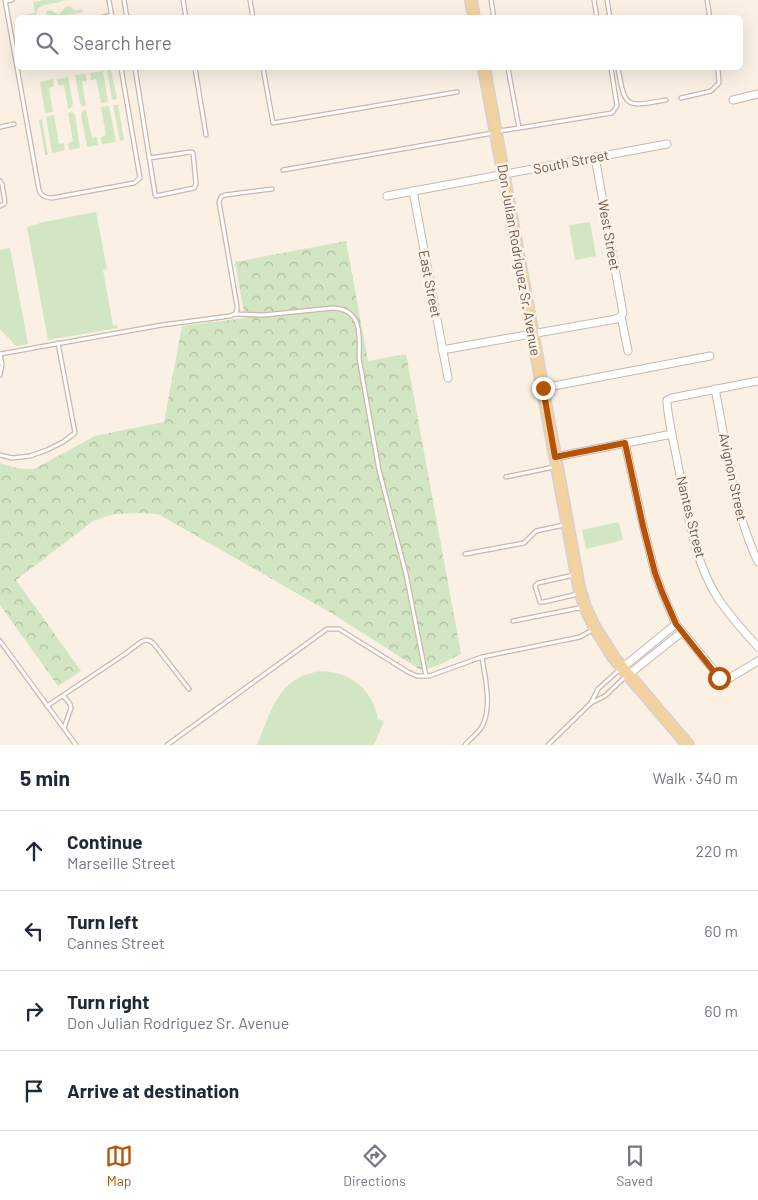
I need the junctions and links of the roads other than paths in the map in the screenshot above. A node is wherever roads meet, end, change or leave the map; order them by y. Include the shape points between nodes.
1 (12, 0) edge
2 (109, 0) edge
3 (124, 0) edge
4 (183, 0) edge
5 (250, 0) edge
6 (471, 0) edge
7 (491, 0) edge
8 (594, 0) edge
9 (607, 0) edge
10 (707, 0) edge
11 (5, 1) edge
12 (112, 15) edge
13 (126, 15) edge
14 (186, 15) edge
15 (252, 15) edge
16 (474, 15) edge
17 (494, 15) edge
18 (596, 15) edge
19 (610, 15) edge
20 (710, 15) edge
21 (15, 32) edge
22 (11, 33) junction
23 (15, 55) edge
24 (18, 70) edge
25 (121, 70) edge
26 (135, 70) edge
27 (195, 70) edge
28 (263, 70) edge
29 (484, 70) edge
30 (508, 70) edge
31 (611, 70) edge
32 (618, 70) edge
33 (718, 70) edge
34 (456, 92) dead end
35 (758, 94) edge
36 (681, 98) dead end
37 (666, 100) dead end
38 (733, 100) dead end
39 (14, 124) dead end
40 (0, 127) edge
41 (519, 128) junction
42 (496, 132) junction
43 (206, 135) dead end
44 (667, 144) dead end
45 (595, 157) junction
46 (149, 158) junction
47 (283, 170) dead end
48 (504, 174) junction
49 (0, 181) edge
50 (272, 188) dead end
51 (413, 191) junction
52 (387, 196) dead end
53 (0, 206) edge
54 (235, 314) junction
55 (622, 314) junction
56 (533, 333) junction
57 (58, 343) junction
58 (442, 350) junction
59 (628, 351) dead end
60 (0, 354) edge
61 (710, 356) dead end
62 (0, 375) edge
63 (448, 378) dead end
64 (758, 381) edge
65 (543, 388) junction
66 (715, 389) junction
67 (672, 434) junction
68 (625, 443) junction
69 (0, 455) edge
70 (556, 462) junction
71 (506, 477) dead end
72 (567, 524) junction
73 (465, 554) dead end
74 (758, 562) edge
75 (577, 574) junction
76 (581, 593) junction
77 (585, 607) junction
78 (513, 621) dead end
79 (676, 624) junction
80 (595, 629) junction
81 (682, 632) junction
82 (0, 641) edge
83 (758, 647) edge
84 (482, 658) junction
85 (758, 661) edge
86 (625, 671) junction
87 (426, 676) junction
88 (189, 689) dead end
89 (62, 696) junction
90 (591, 703) junction
91 (48, 706) junction
92 (64, 728) junction
93 (76, 745) edge
94 (167, 745) edge
95 (465, 745) edge
96 (548, 745) edge
97 (688, 745) edge

1 - 11 lane
2 - 12 lane
3 - 13 lane
4 - 14 lane
5 - 15 lane
6 - 16 main road
7 - 17 lane
8 - 18 lane
9 - 19 lane
10 - 20 lane
11 - 22 lane
21 - 22 lane
22 - 23 lane
24 - 25 lane via 39,190 48,198 134,183 140,178
26 - 46 lane
27 - 43 lane
28 - 34 lane via 274,123
29 - 42 main road, Don Julian Rodriguez Sr. Avenue
30 - 41 lane
31 - 41 lane via 617,106 612,113
32 - 37 lane via 628,102 640,105
33 - 36 lane via 719,82 711,91
35 - 38 street
39 - 40 lane
41 - 42 lane
42 - 47 lane
42 - 48 main road, Don Julian Rodriguez Sr. Avenue
44 - 45 street, South Street
45 - 48 street, South Street
45 - 55 street, West Street
46 - 46 lane via 156,196 194,188 191,152
48 - 51 street, South Street
48 - 56 main road, Don Julian Rodriguez Sr. Avenue
49 - 53 lane via 5,202
50 - 54 lane via 225,195 219,202 237,310
51 - 52 street, South Street
51 - 58 street, East Street
54 - 57 lane
54 - 87 lane via 264,315 342,308 350,312 357,324 359,358 379,470 406,574
55 - 56 street via 616,319
55 - 59 street, West Street
56 - 58 street
56 - 65 main road, Don Julian Rodriguez Sr. Avenue
57 - 60 lane
57 - 69 lane via 76,433 30,456 12,458
58 - 63 street, East Street
60 - 62 lane
61 - 65 street
64 - 66 street
65 - 70 main road, Don Julian Rodriguez Sr. Avenue
66 - 67 street, Nantes Street via 667,400
66 - 74 street, Avignon Street via 737,500
67 - 68 street
67 - 83 street, Nantes Street via 694,542 706,574 740,629
68 - 70 street
68 - 79 street via 655,573
70 - 71 lane
70 - 72 main road, Don Julian Rodriguez Sr. Avenue
72 - 73 lane via 536,531 524,543
72 - 75 main road, Don Julian Rodriguez Sr. Avenue
75 - 76 main road, Don Julian Rodriguez Sr. Avenue
75 - 76 lane via 536,586 540,602
76 - 77 main road, Don Julian Rodriguez Sr. Avenue
77 - 78 lane
77 - 80 main road, Don Julian Rodriguez Sr. Avenue
79 - 81 street
79 - 86 street
80 - 84 lane via 580,636
80 - 86 main road, Don Julian Rodriguez Sr. Avenue
81 - 85 street via 722,679 728,679
81 - 86 street
82 - 91 lane
84 - 87 lane
84 - 95 lane via 487,708 482,727
86 - 90 lane via 605,696
86 - 90 lane via 598,689
86 - 97 main road, Don Julian Rodriguez Sr. Avenue
87 - 94 lane via 403,670 339,629 327,629
88 - 89 lane via 154,644 146,640
89 - 91 lane
89 - 92 lane via 71,708
90 - 96 lane
91 - 92 lane
92 - 93 lane

